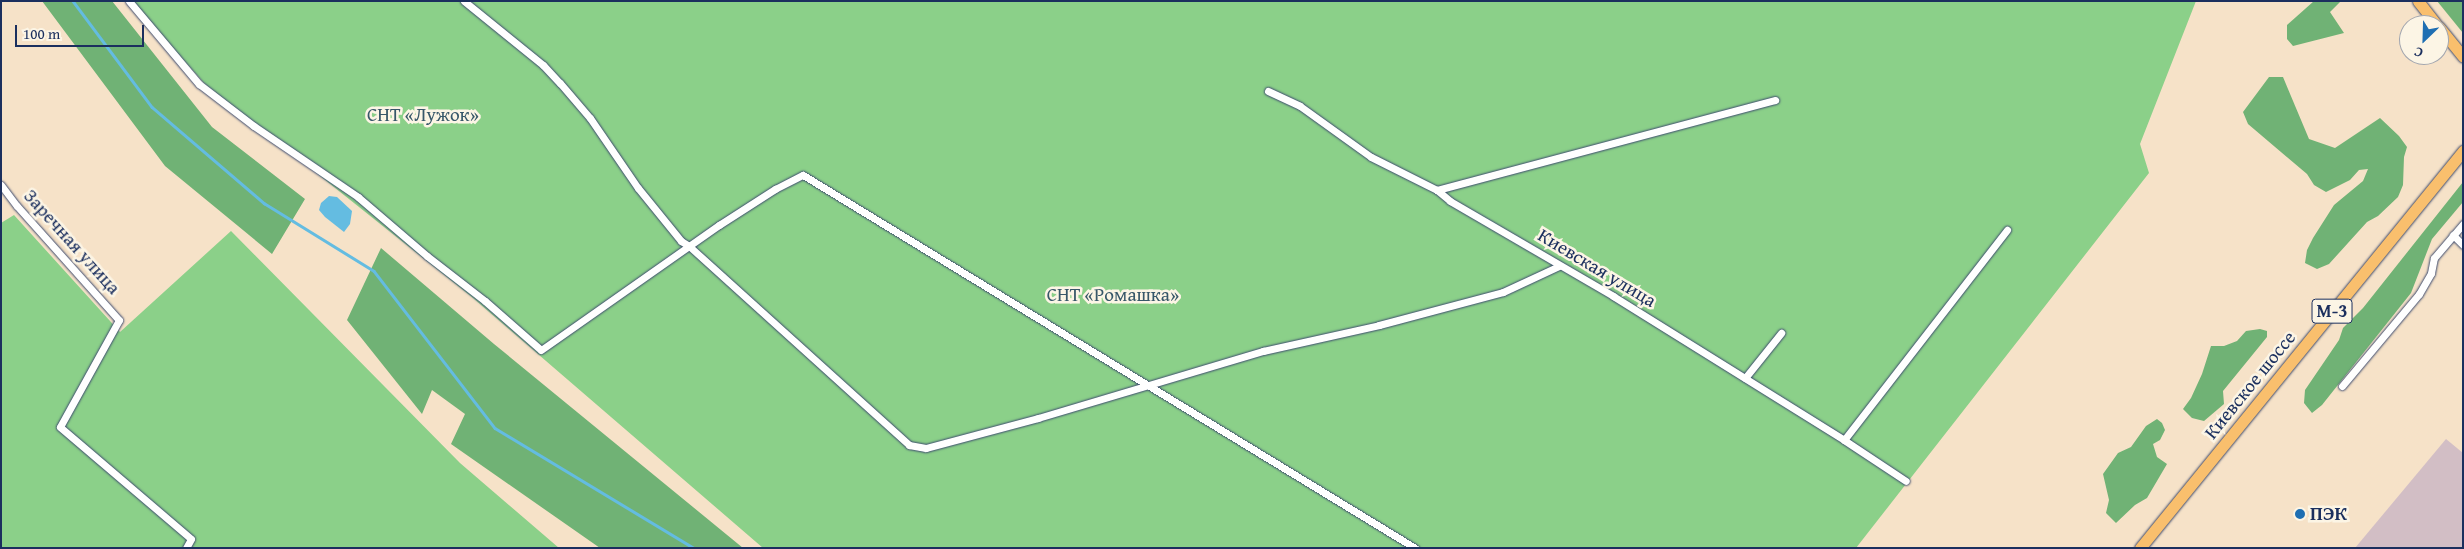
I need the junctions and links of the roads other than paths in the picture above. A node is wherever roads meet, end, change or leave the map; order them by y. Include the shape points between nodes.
1 (129, 1) edge
2 (464, 1) edge
3 (2418, 1) edge
4 (2429, 15) edge
5 (2449, 40) edge
6 (2463, 57) edge
7 (1268, 91) dead end
8 (1774, 100) dead end
9 (2463, 151) edge
10 (1, 185) edge
11 (1437, 190) junction
12 (2463, 224) edge
13 (2007, 230) dead end
14 (2453, 235) junction
15 (2463, 245) edge
16 (689, 246) junction
17 (1559, 266) junction
18 (1781, 333) dead end
19 (1745, 378) junction
20 (2342, 386) dead end
21 (1147, 387) junction
22 (1844, 440) junction
23 (1906, 481) dead end
24 (186, 548) edge
25 (1415, 548) edge
26 (2140, 548) edge

1 - 16 street via 199,84 358,197 486,300 540,350
2 - 16 street via 543,65 560,83 590,118 638,188 681,241
3 - 4 main road
5 - 6 main road
7 - 11 street, Киевская улица via 1300,106 1371,157
8 - 11 street
9 - 26 main road, Киевское шоссе / М-3
10 - 24 street, Заречная улица via 16,206 119,320 60,427 191,539
11 - 17 street, Киевская улица
12 - 14 street
13 - 22 street
14 - 15 street
14 - 20 street via 2434,258 2431,273 2419,294
16 - 21 street via 775,189 803,175
16 - 21 street via 909,445 926,448
17 - 19 street, Киевская улица
17 - 21 street via 1503,292 1263,351
18 - 19 street
19 - 22 street, Киевская улица
21 - 25 street
22 - 23 street, Киевская улица

